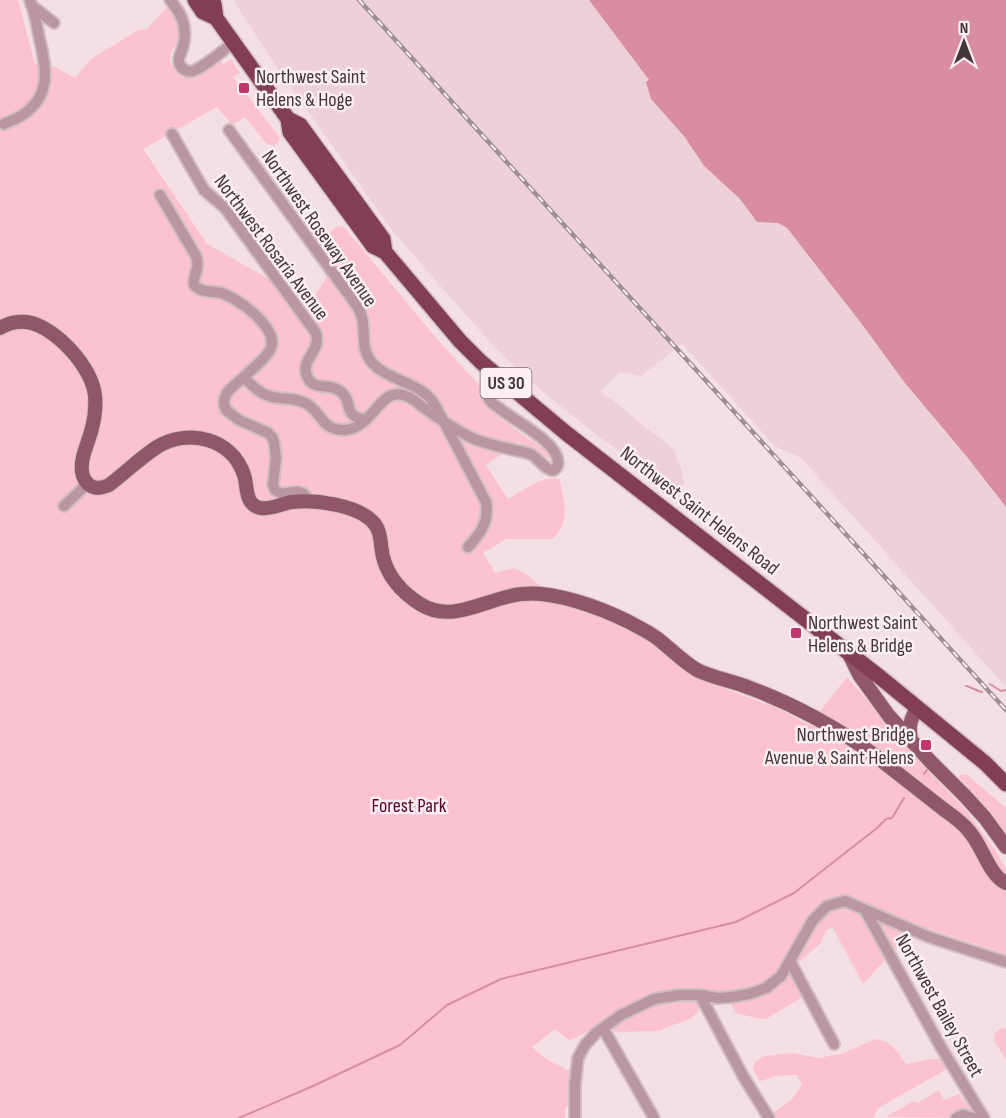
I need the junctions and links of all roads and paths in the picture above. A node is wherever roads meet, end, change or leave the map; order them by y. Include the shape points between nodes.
1 (170, 0) edge
2 (195, 0) edge
3 (211, 0) edge
4 (29, 2) edge
5 (216, 18) junction
6 (54, 23) dead end
7 (233, 43) junction
8 (4, 124) dead end
9 (229, 130) dead end
10 (172, 134) dead end
11 (160, 195) dead end
12 (0, 328) edge
13 (496, 374) junction
14 (244, 377) junction
15 (366, 420) junction
16 (444, 422) junction
17 (87, 484) junction
18 (308, 502) junction
19 (64, 506) dead end
20 (468, 547) dead end
21 (848, 651) junction
22 (917, 708) junction
23 (911, 739) junction
24 (1006, 784) edge
25 (1006, 848) edge
26 (1006, 883) edge
27 (865, 909) junction
28 (790, 961) junction
29 (1006, 963) edge
30 (700, 995) junction
31 (603, 1028) junction
32 (834, 1044) dead end
33 (575, 1118) edge
34 (654, 1118) edge
35 (769, 1118) edge
36 (956, 1118) edge
37 (973, 1118) edge
38 (984, 1118) edge

1 - 7 street via 183,18 185,29 179,58 182,68 196,70
2 - 5 highway, Northwest Saint Helens Road / US 30 via 203,12
3 - 5 highway, Northwest Saint Helens Road / US 30
4 - 6 street
4 - 8 street via 45,59 44,83 33,106
5 - 7 highway, Northwest Saint Helens Road / US 30
7 - 13 highway, Northwest Saint Helens Road / US 30 via 288,118 290,132 373,246 385,252 460,341
9 - 16 street, Northwest Roseway Avenue via 357,306 371,361 384,372 425,392
10 - 15 street, Northwest Rosaria Avenue via 204,190 225,208 314,330 317,343 307,362 309,379 316,385 340,391 352,415
11 - 14 street via 196,256 194,285 248,307 267,331 271,349
12 - 17 main road via 26,322 47,330 73,352 89,375 96,405 82,466
13 - 16 street via 488,386 489,399 552,448 557,468 549,469 532,455 475,439
13 - 21 highway, Northwest Saint Helens Road / US 30
14 - 15 street via 271,397 307,403 323,422 337,429 353,428
14 - 18 street via 225,396 226,410 272,437 277,492 296,491
15 - 16 street via 394,394 408,397
16 - 20 street, Northwest Roseway Avenue via 486,502 484,528
17 - 18 main road via 98,488 109,485 158,447 194,437 214,441 233,454 244,475 248,497 256,506
17 - 19 street
18 - 26 main road via 355,510 374,522 385,564 394,581 430,609 458,612 521,594 547,595 589,605 656,637 698,670 749,687 818,720 847,736 960,822 979,844 998,879
21 - 22 highway, Northwest Saint Helens Road / US 30
21 - 23 main road via 889,716
22 - 23 main road via 910,723
22 - 24 highway, Northwest Saint Helens Road / US 30
23 - 25 main road via 985,818
27 - 28 street via 845,901 827,906 813,920
27 - 29 street via 929,937
27 - 38 street, Northwest Bailey Street
28 - 30 street via 781,976 766,988 732,997
28 - 32 street
30 - 31 street via 654,999
30 - 35 street
31 - 33 street via 578,1058
31 - 34 street
36 - 37 street

